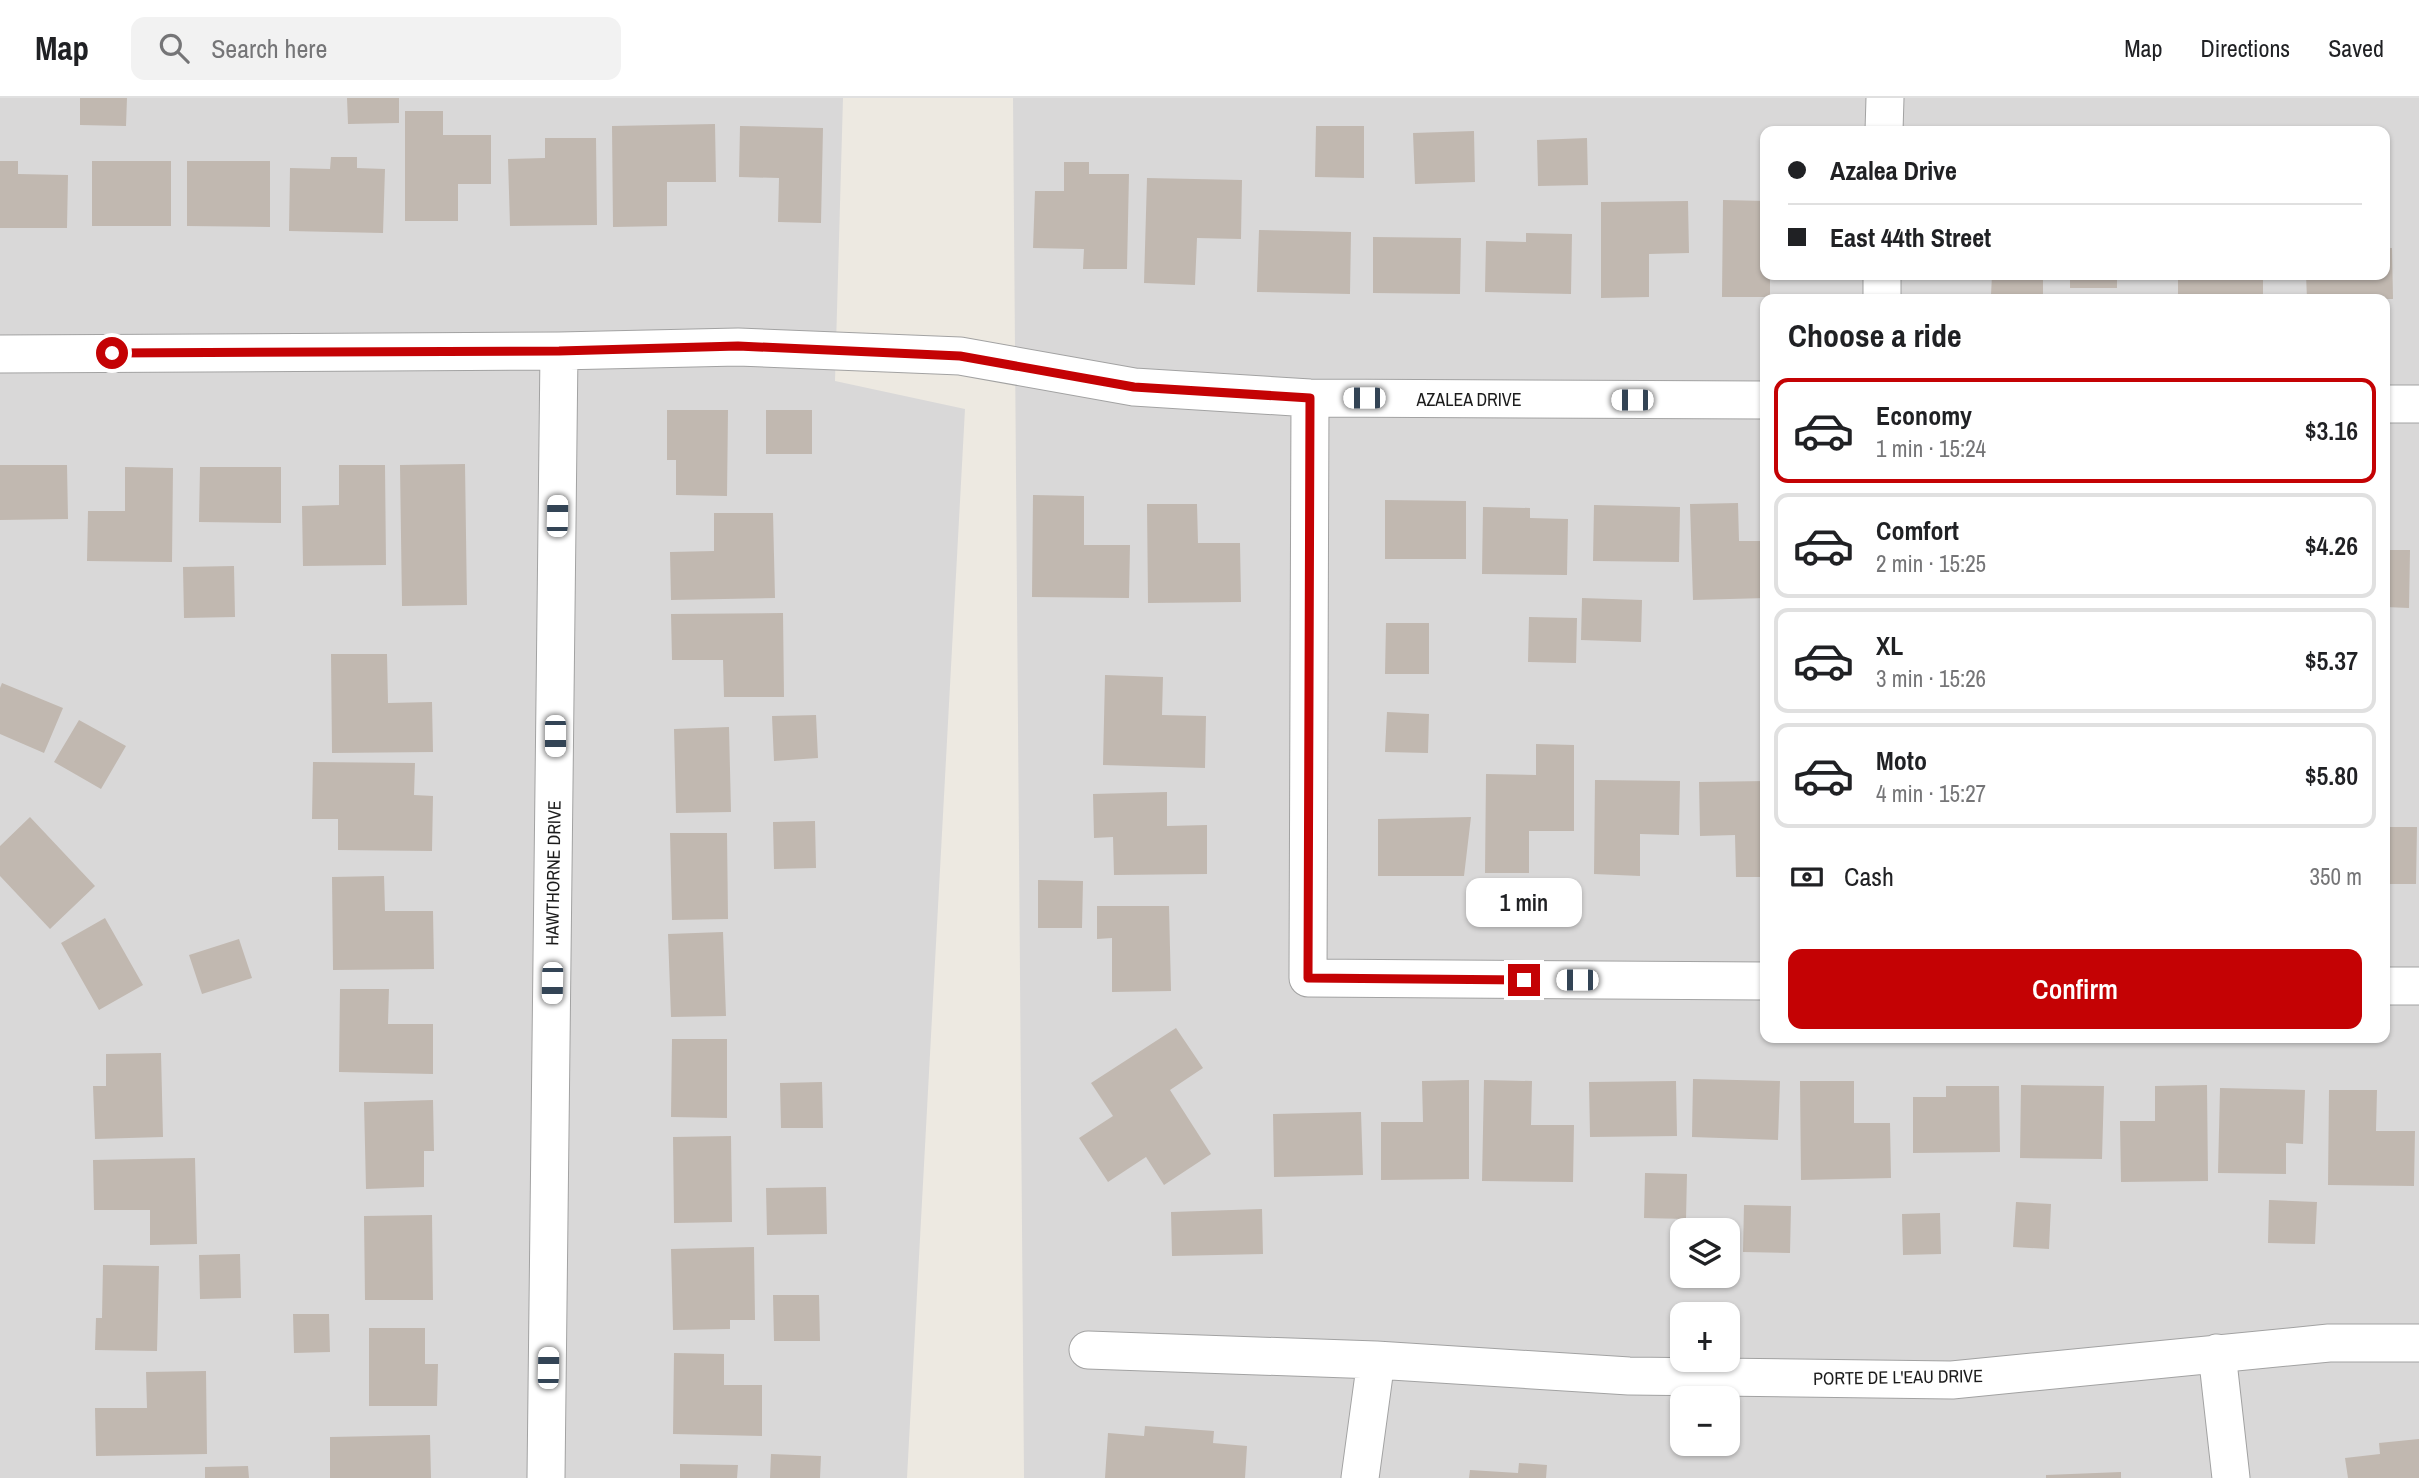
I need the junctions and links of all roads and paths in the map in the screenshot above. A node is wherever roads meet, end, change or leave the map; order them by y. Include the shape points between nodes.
1 (1885, 98) edge
2 (1884, 126) edge
3 (559, 351) junction
4 (0, 354) edge
5 (1310, 398) junction
6 (1760, 400) edge
7 (2390, 404) edge
8 (2419, 404) edge
9 (1760, 981) edge
10 (2390, 986) edge
11 (2419, 986) edge
12 (2419, 1343) edge
13 (1088, 1350) dead end
14 (2217, 1353) junction
15 (1376, 1360) junction
16 (546, 1478) edge
17 (1360, 1478) edge
18 (2231, 1478) edge

1 - 2 street
3 - 4 street, AZALEA DRIVE
3 - 5 street, AZALEA DRIVE via 738,346 960,356 1134,387
3 - 16 street, HAWTHORNE DRIVE
5 - 6 street, AZALEA DRIVE
5 - 9 street via 1308,978
7 - 8 street
10 - 11 street
12 - 14 street, PORTE DE L'EAU DRIVE via 2329,1343
13 - 15 street, PORTE DE L'EAU DRIVE
14 - 15 street, PORTE DE L'EAU DRIVE via 1952,1380 1629,1376
14 - 18 street
15 - 17 street

